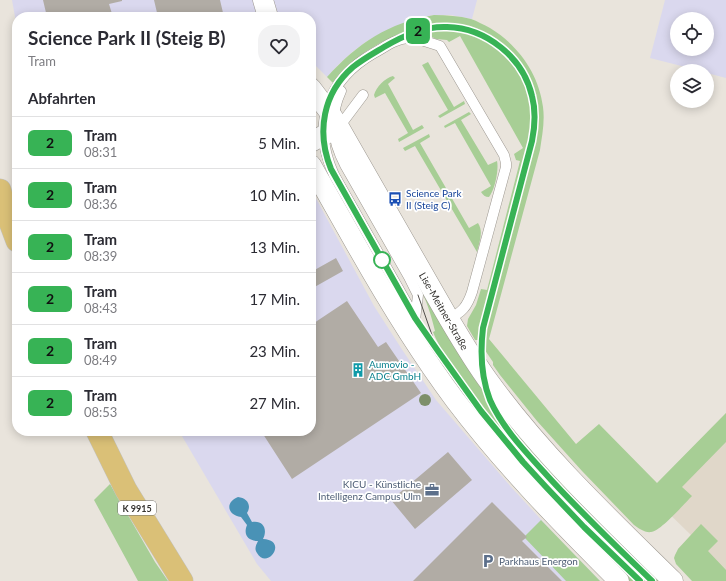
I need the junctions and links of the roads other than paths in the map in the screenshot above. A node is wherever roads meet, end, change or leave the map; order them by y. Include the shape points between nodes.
1 (263, 0) edge
2 (267, 12) edge
3 (363, 94) dead end
4 (316, 104) edge
5 (324, 130) edge
6 (316, 174) edge
7 (0, 190) edge
8 (12, 228) edge
9 (415, 318) junction
10 (449, 319) junction
11 (413, 340) junction
12 (99, 436) edge
13 (182, 581) edge
14 (619, 581) edge
15 (673, 581) edge

1 - 2 street
3 - 5 lane
4 - 5 street, Lise-Meitner-Straße
5 - 9 lane via 326,154 334,175
5 - 9 lane via 335,141 345,165 418,295
5 - 10 street, Lise-Meitner-Straße
5 - 10 lane via 346,82 360,65 380,49 408,38 440,46 504,155 506,163 471,296 464,308
6 - 11 street
7 - 8 main road
9 - 11 lane
10 - 15 street, Lise-Meitner-Straße via 483,374 530,433 584,493
11 - 14 street via 455,400 515,474
12 - 13 main road, K 9915 via 126,490

